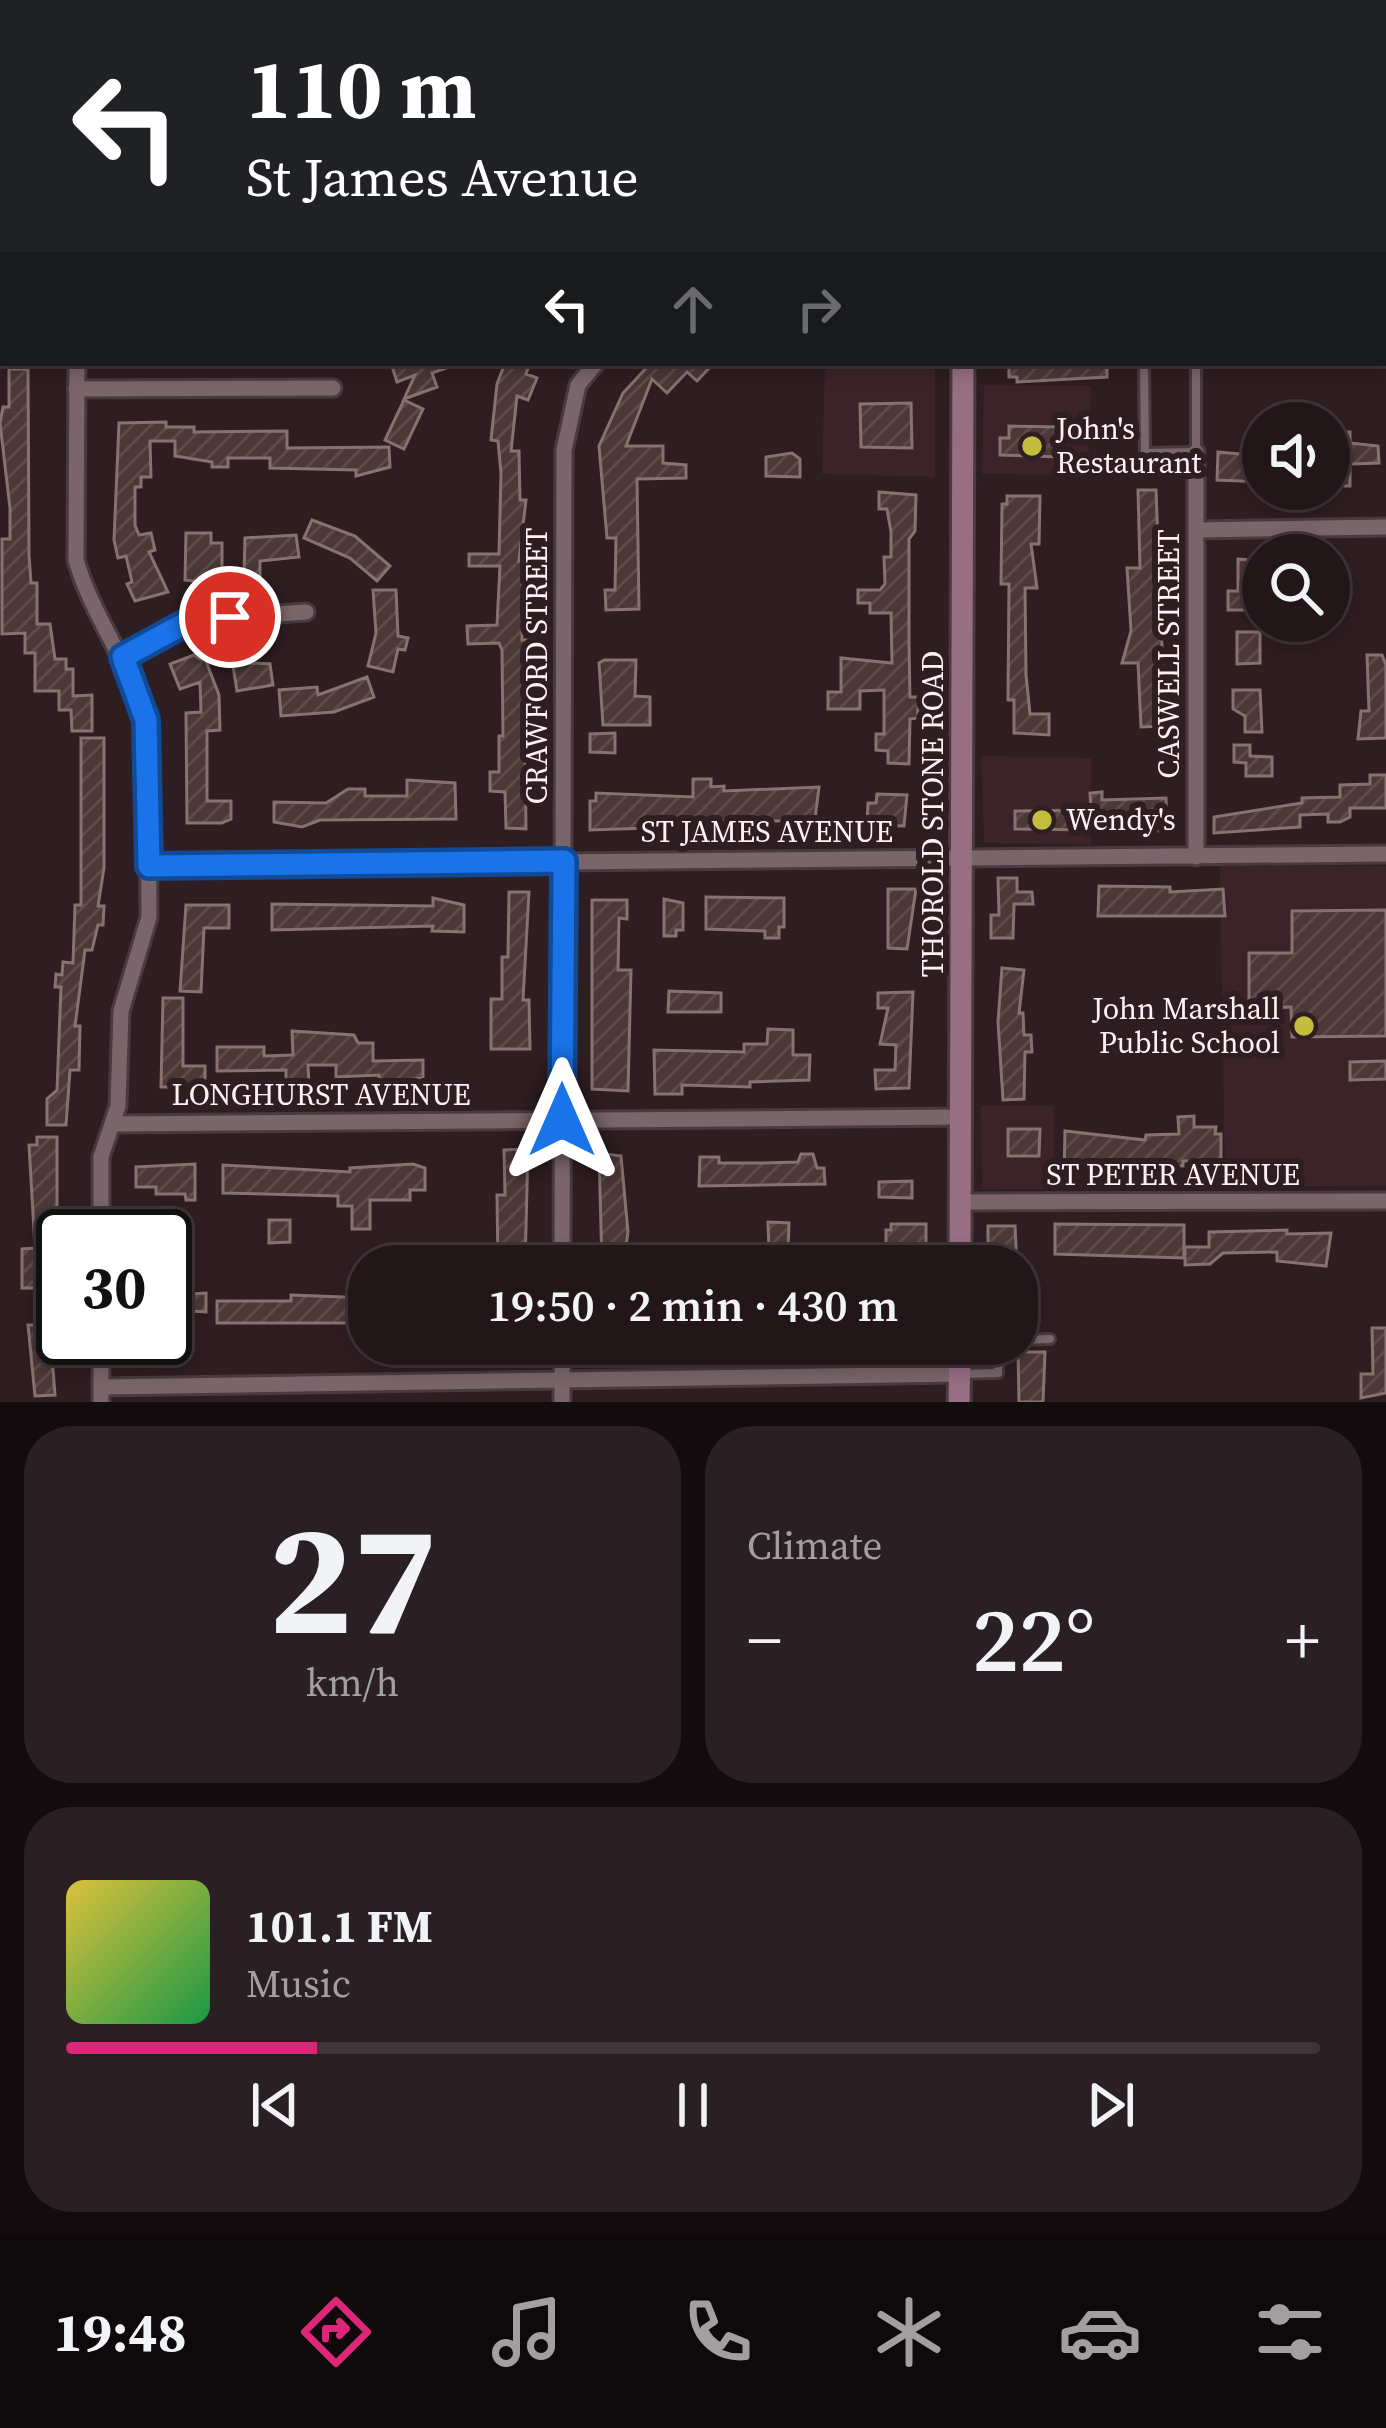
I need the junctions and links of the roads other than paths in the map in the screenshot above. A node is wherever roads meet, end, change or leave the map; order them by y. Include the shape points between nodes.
1 (76, 366) edge
2 (594, 366) edge
3 (963, 366) edge
4 (1144, 366) edge
5 (1196, 366) edge
6 (333, 388) dead end
7 (76, 389) junction
8 (1196, 452) junction
9 (1386, 527) edge
10 (1197, 530) junction
11 (306, 612) dead end
12 (123, 657) junction
13 (1386, 854) edge
14 (963, 857) junction
15 (1196, 857) junction
16 (564, 861) junction
17 (149, 866) junction
18 (961, 1117) junction
19 (562, 1120) junction
20 (114, 1124) junction
21 (960, 1202) junction
22 (1386, 1202) edge
23 (101, 1209) edge
24 (562, 1245) edge
25 (960, 1245) edge
26 (1038, 1340) edge
27 (1050, 1340) dead end
28 (562, 1365) edge
29 (960, 1365) edge
30 (998, 1365) edge
31 (960, 1374) junction
32 (562, 1383) junction
33 (101, 1395) edge
34 (562, 1402) edge
35 (959, 1402) edge

1 - 7 street
2 - 16 street, CRAWFORD STREET via 578,385 564,450
3 - 14 main road, THOROLD STONE ROAD
4 - 8 lane via 1145,453
5 - 8 lane
6 - 7 street
7 - 12 street via 76,560
8 - 10 street, CASWELL STREET
9 - 10 street
10 - 15 street, CASWELL STREET
11 - 12 street via 191,620
12 - 17 street via 146,720
13 - 15 street, ST JAMES AVENUE
14 - 15 street, ST JAMES AVENUE
14 - 16 street, ST JAMES AVENUE
14 - 18 main road, THOROLD STONE ROAD
16 - 17 street, ST JAMES AVENUE
16 - 19 street, CRAWFORD STREET
17 - 20 street via 147,940 121,1011
18 - 19 street, LONGHURST AVENUE
18 - 21 main road, THOROLD STONE ROAD
19 - 20 street, LONGHURST AVENUE
19 - 24 street, CRAWFORD STREET
20 - 23 street via 100,1157
21 - 22 street, ST PETER AVENUE
21 - 25 main road, THOROLD STONE ROAD
26 - 27 lane
28 - 32 street
29 - 31 main road
30 - 31 lane via 998,1373
31 - 32 street
31 - 35 main road
32 - 33 street
32 - 34 street

